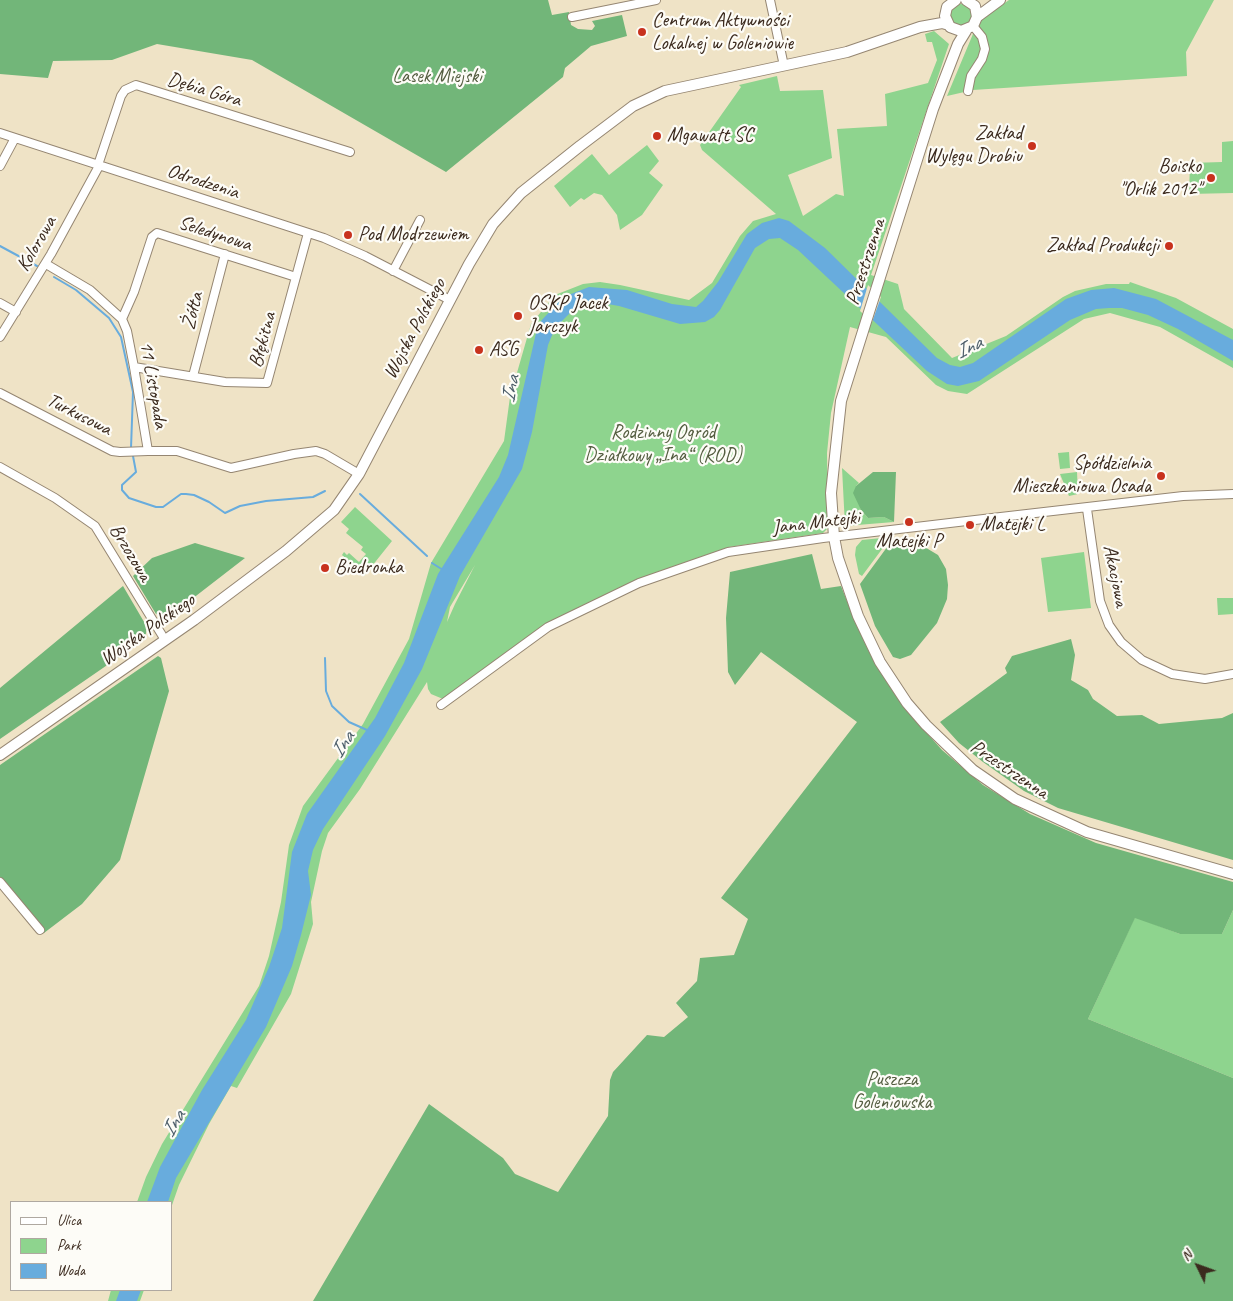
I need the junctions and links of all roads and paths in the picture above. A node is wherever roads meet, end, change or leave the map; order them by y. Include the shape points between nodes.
1 (656, 0) edge
2 (770, 0) edge
3 (954, 0) edge
4 (993, 0) edge
5 (1000, 0) edge
6 (946, 12) junction
7 (970, 12) edge
8 (572, 17) dead end
9 (920, 27) junction
10 (950, 27) junction
11 (784, 66) junction
12 (946, 72) junction
13 (968, 91) dead end
14 (0, 133) edge
15 (16, 138) junction
16 (350, 152) dead end
17 (98, 165) junction
18 (0, 166) edge
19 (420, 220) dead end
20 (308, 233) junction
21 (224, 254) junction
22 (46, 264) junction
23 (393, 270) junction
24 (296, 277) junction
25 (450, 300) junction
26 (0, 303) edge
27 (16, 312) junction
28 (122, 319) junction
29 (0, 337) edge
30 (134, 367) junction
31 (193, 376) junction
32 (0, 392) edge
33 (148, 451) junction
34 (0, 467) edge
35 (359, 474) junction
36 (1233, 494) edge
37 (1087, 509) junction
38 (837, 536) junction
39 (165, 640) junction
40 (1233, 674) edge
41 (441, 704) dead end
42 (0, 755) edge
43 (1233, 874) edge
44 (0, 882) edge
45 (40, 930) dead end

1 - 8 street
2 - 11 street
3 - 6 street
4 - 7 street
5 - 7 street
6 - 9 street, Wojska Polskiego
6 - 10 street
7 - 10 street, Wojska Polskiego
7 - 12 street, Przestrzenna
7 - 13 street via 985,52 971,76
9 - 10 street, Wojska Polskiego via 942,23
9 - 11 street, Wojska Polskiego via 847,52
10 - 12 street, Przestrzenna
11 - 25 street, Wojska Polskiego via 665,91 627,110 543,174 510,204 493,224
12 - 38 street, Przestrzenna via 841,401 833,466
14 - 15 street, Odrodzenia
15 - 17 street, Odrodzenia
15 - 18 street
16 - 17 street, Dębia Góra via 136,85 121,96
17 - 20 street, Odrodzenia
17 - 22 street, Kolorowa
19 - 23 street
20 - 23 street, Odrodzenia
20 - 24 street, Błękitna
21 - 24 street, Seledynowa
21 - 28 street, Seledynowa via 154,234
21 - 31 street, Żółta
22 - 27 street, Kolorowa
22 - 28 street, 11 Listopada via 90,290
23 - 25 street, Odrodzenia
24 - 31 street, Błękitna via 267,383 240,384
25 - 35 street, Wojska Polskiego
26 - 27 street
27 - 29 street, Kolorowa
28 - 30 street, 11 Listopada
30 - 31 street, Błękitna
30 - 33 street, 11 Listopada
32 - 33 street, Turkusowa via 112,451
33 - 35 street, 11 Listopada via 177,451 231,468 316,451
34 - 39 street, Brzozowa via 55,498 94,526
35 - 39 street, Wojska Polskiego via 340,503 316,527
36 - 37 street, Jana Matejki via 1183,496
37 - 38 street, Jana Matejki
37 - 40 street, Akacjowa via 1100,601 1121,642 1142,660 1172,674 1205,679
38 - 41 street, Jana Matejki via 728,552 639,584 548,627
38 - 43 street, Przestrzenna via 858,616 880,662 907,703 944,745 973,770 1015,800 1086,832
39 - 42 street, Wojska Polskiego
44 - 45 street

